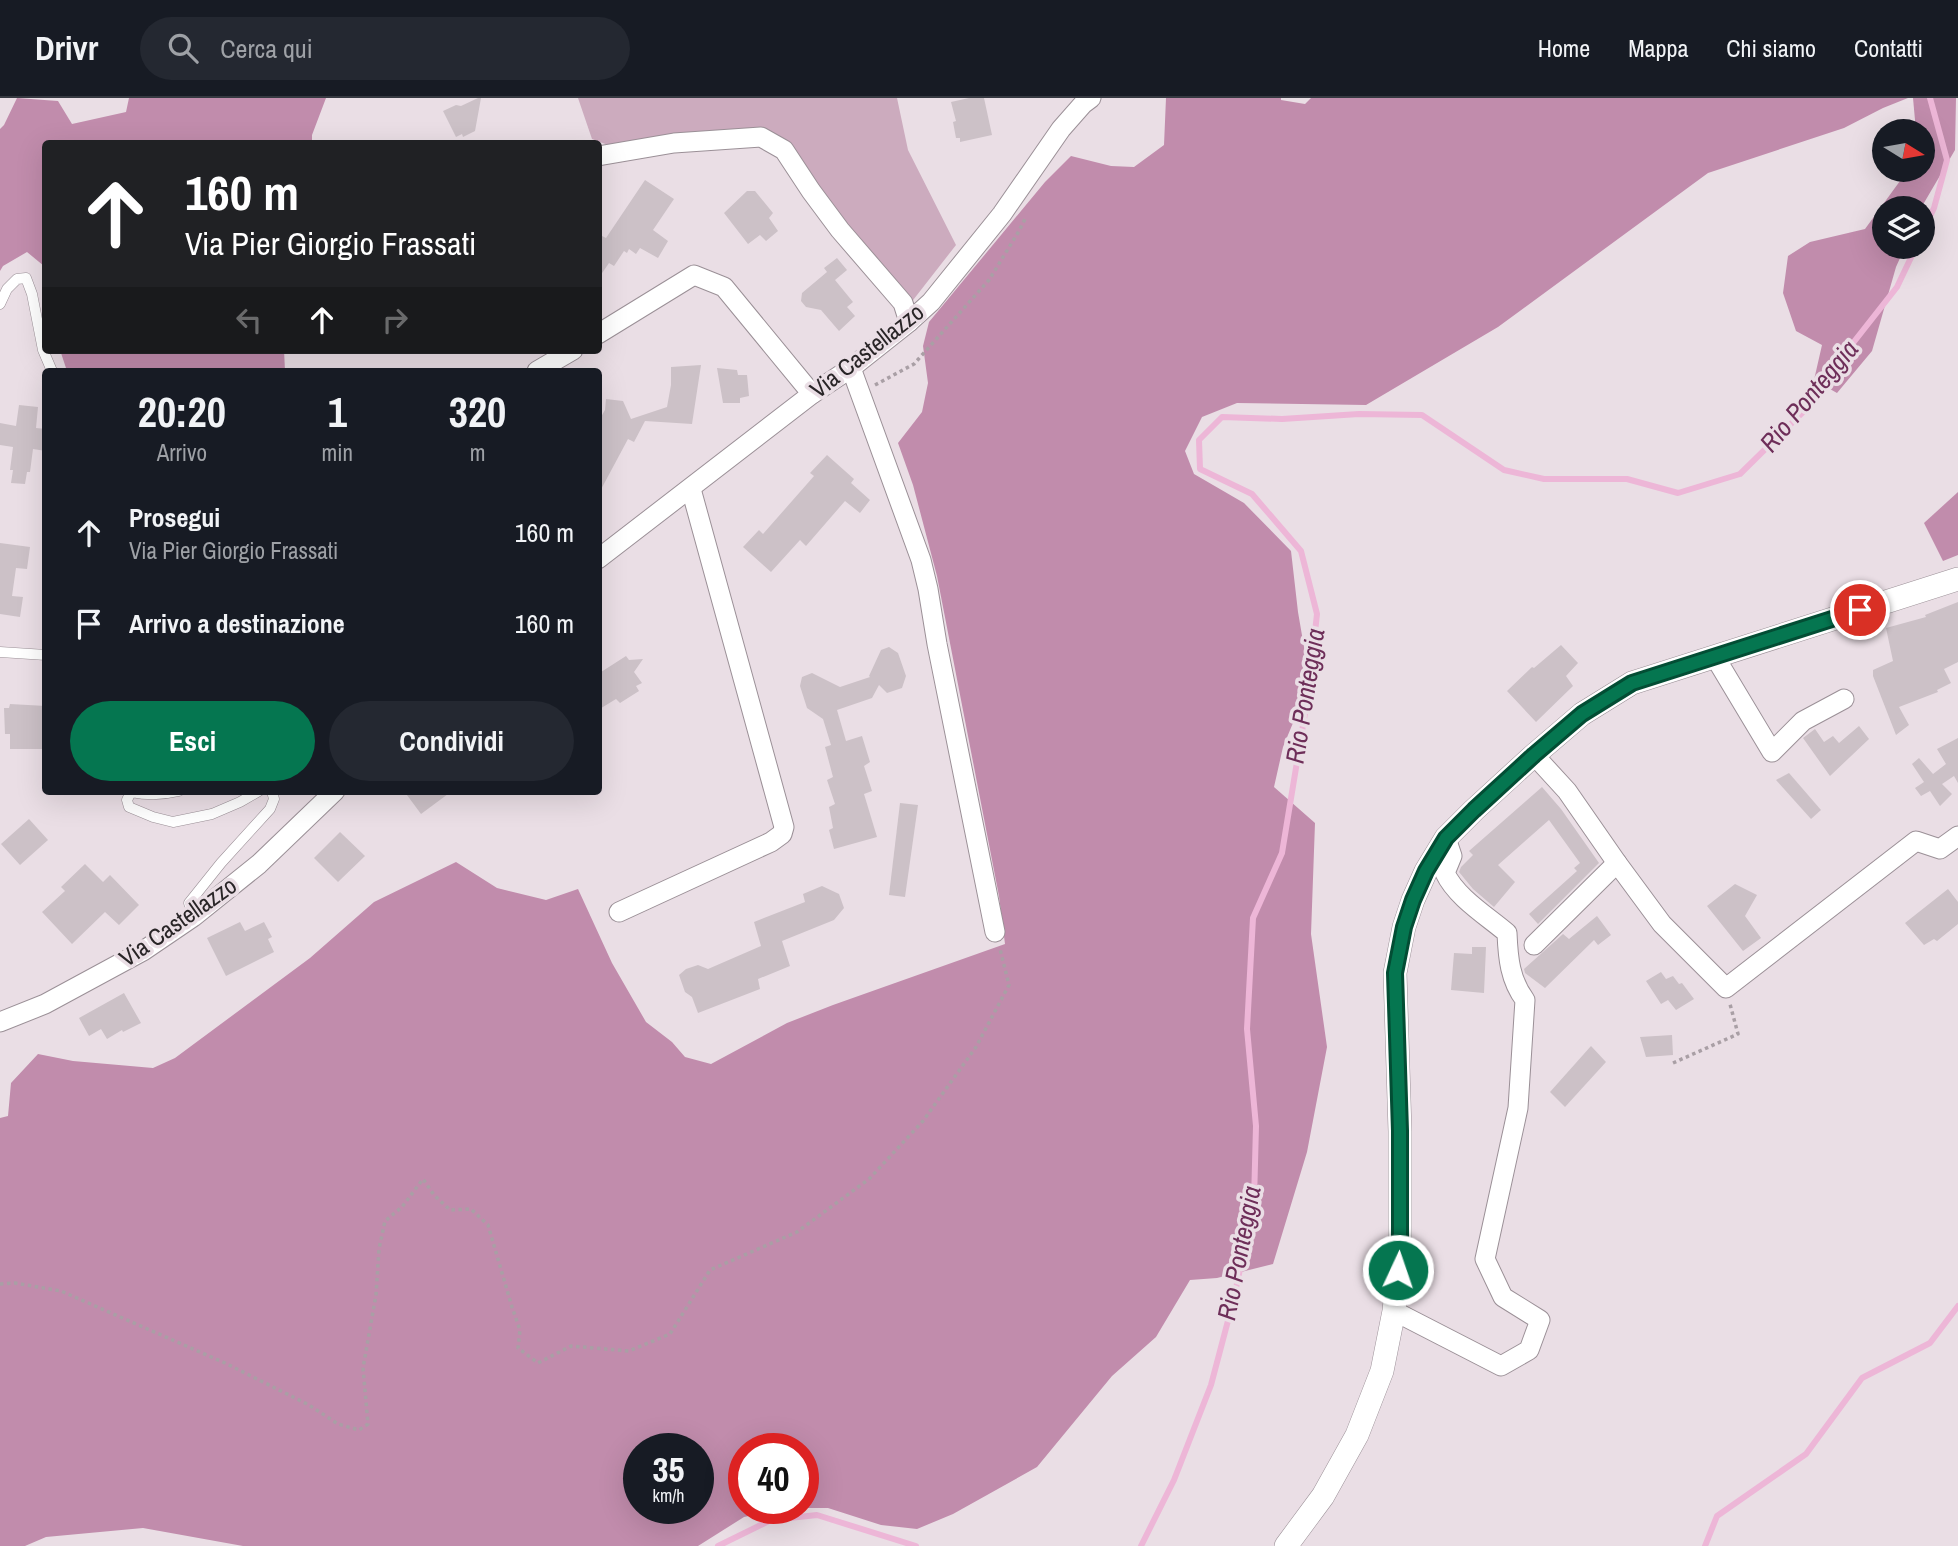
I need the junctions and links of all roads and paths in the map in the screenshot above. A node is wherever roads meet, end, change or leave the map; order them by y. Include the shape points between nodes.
1 (1091, 98) edge
2 (602, 155) edge
3 (0, 304) edge
4 (909, 322) junction
5 (602, 332) edge
6 (42, 344) edge
7 (566, 354) edge
8 (542, 368) edge
9 (851, 368) junction
10 (812, 394) junction
11 (691, 489) junction
12 (602, 556) edge
13 (1958, 579) edge
14 (0, 652) edge
15 (42, 655) edge
16 (1715, 657) junction
17 (1844, 699) dead end
18 (1534, 755) junction
19 (130, 795) edge
20 (252, 795) edge
21 (273, 795) edge
22 (331, 795) edge
23 (1452, 831) junction
24 (1958, 836) edge
25 (1617, 863) junction
26 (619, 912) dead end
27 (193, 917) junction
28 (995, 932) joint
29 (1534, 945) dead end
30 (1726, 988) junction
31 (0, 1022) edge
32 (1673, 1063) dead end
33 (0, 1284) edge
34 (1394, 1311) junction
35 (1286, 1546) edge

1 - 4 street, Via Castellazzo via 1061,129 1002,214 931,302
2 - 4 street via 674,143 761,137 784,150 840,230 904,303
3 - 6 lane via 17,279 26,278
4 - 9 street, Via Castellazzo
5 - 10 street via 694,275 724,287
7 - 8 street
9 - 10 street, Via Castellazzo
9 - 28 street via 928,589
10 - 11 street, Via Castellazzo
11 - 12 street, Via Castellazzo
11 - 26 street via 784,827 771,842
13 - 16 street
14 - 15 lane
16 - 17 street via 1772,751 1803,721
16 - 18 street via 1632,683 1582,714
18 - 23 street
18 - 25 street via 1567,791
19 - 20 lane via 129,807 173,822 212,814
21 - 27 lane via 270,809 188,903
22 - 27 street, Via Castellazzo via 259,864
23 - 34 street via 1413,900 1395,973 1400,1250
23 - 34 street via 1452,856 1445,873 1457,892 1507,933 1511,973 1525,1000 1518,1108 1485,1259 1503,1297 1540,1320 1529,1350 1501,1366
24 - 30 street via 1940,849 1916,841
25 - 29 street
25 - 30 street via 1662,924
27 - 31 street, Via Castellazzo via 143,951
28 - 33 path via 1009,985 976,1047 923,1121 869,1179 797,1232 710,1270 670,1334 629,1351 571,1346 537,1363 518,1348 520,1331 488,1225 471,1209 450,1210 423,1179 385,1221 363,1368 368,1424 359,1430 338,1424 186,1345 61,1291
30 - 32 path via 1738,1034
34 - 35 street via 1382,1371 1357,1435 1323,1496

